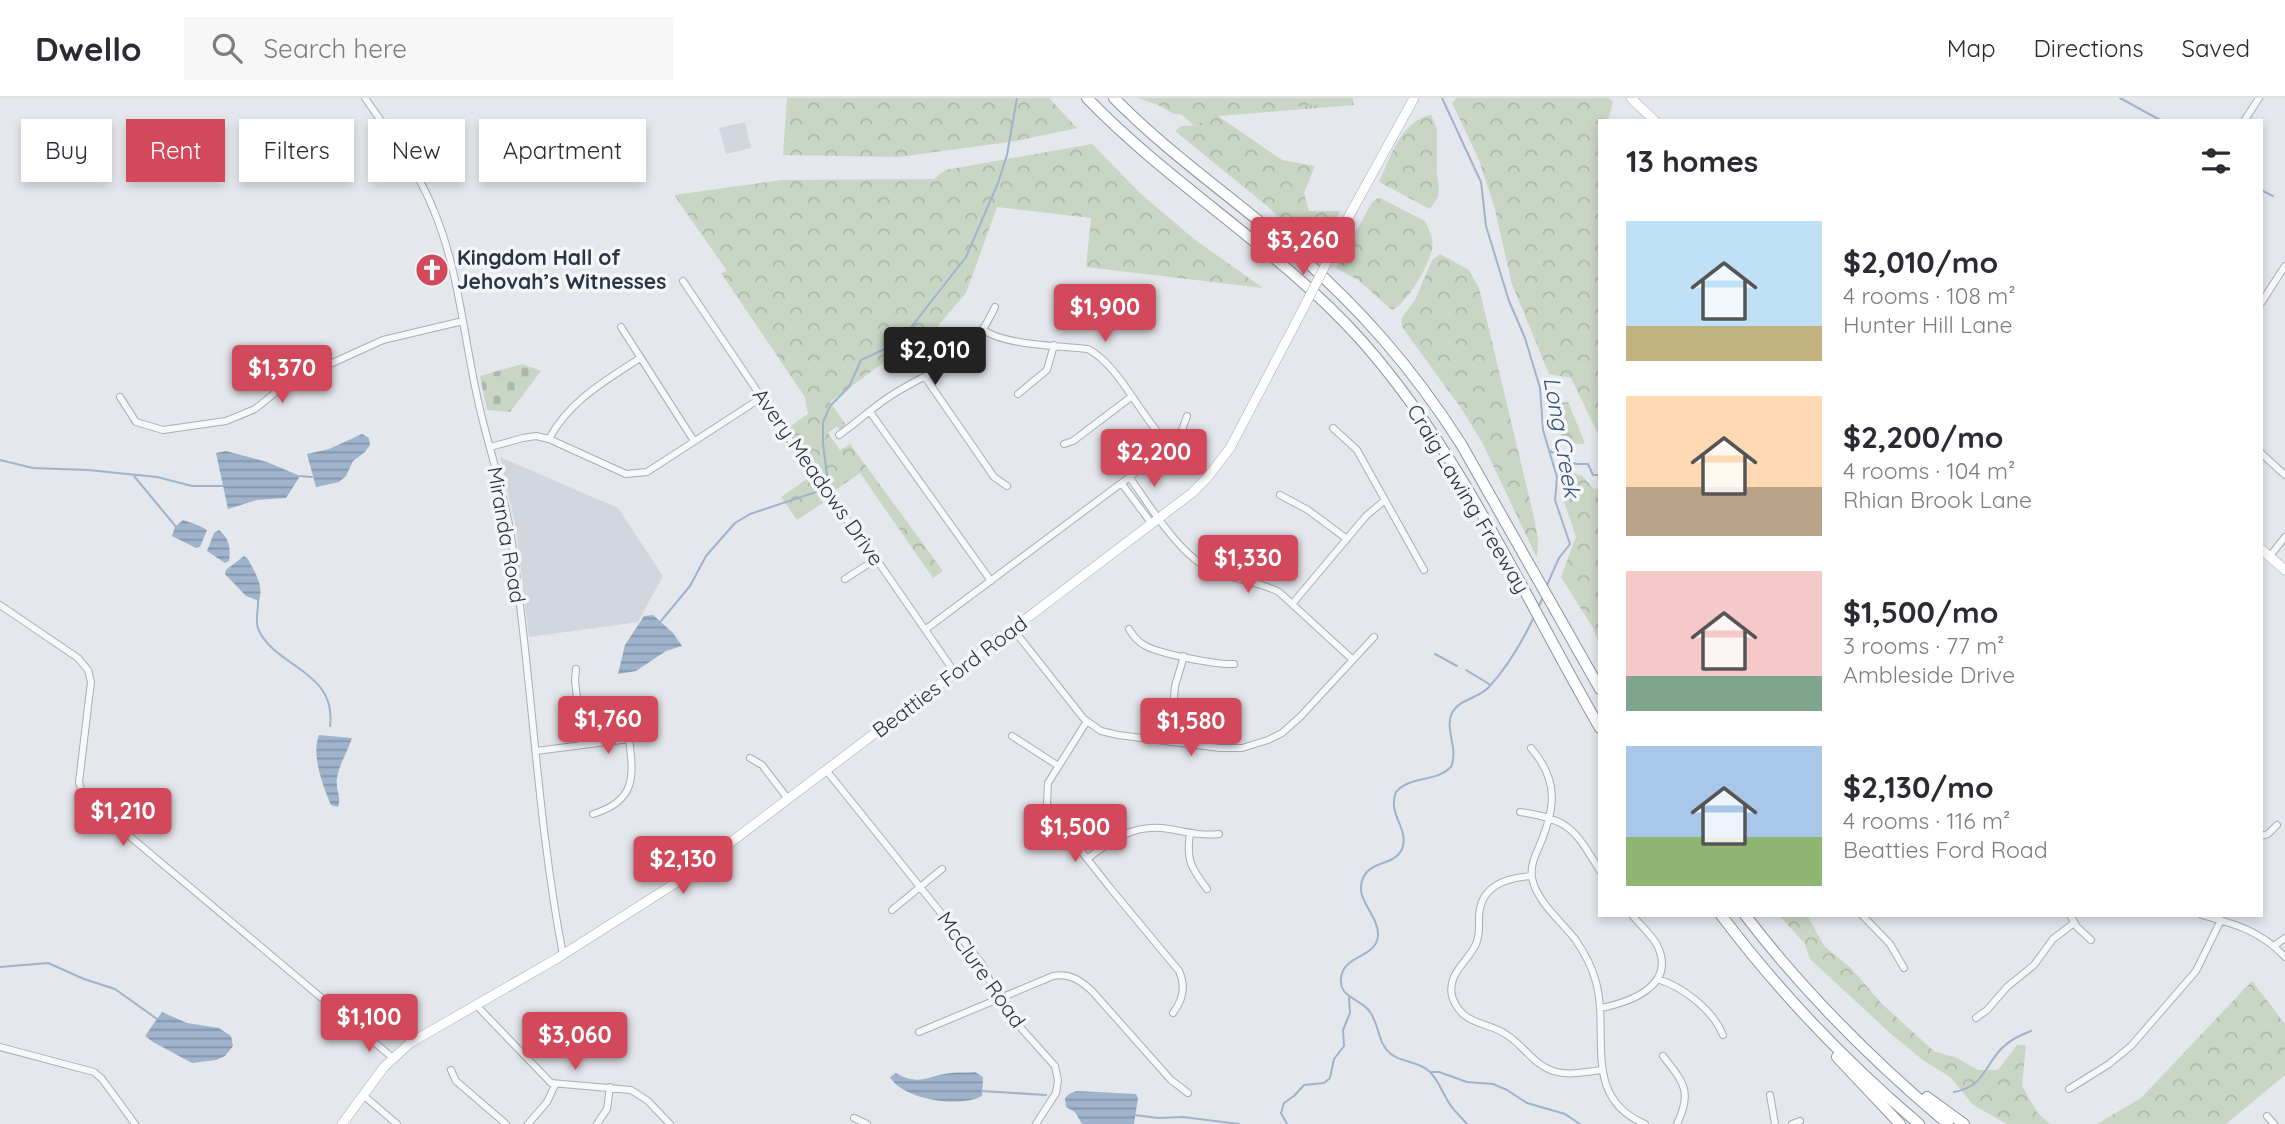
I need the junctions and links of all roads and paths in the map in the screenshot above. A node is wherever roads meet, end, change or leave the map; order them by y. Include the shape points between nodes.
1 (365, 98) edge
2 (1087, 98) edge
3 (1114, 98) edge
4 (1414, 98) edge
5 (1630, 98) edge
6 (2259, 98) edge
7 (1653, 119) edge
8 (2245, 119) edge
9 (2285, 267) edge
10 (683, 281) dead end
11 (2263, 300) edge
12 (995, 307) dead end
13 (463, 321) junction
14 (621, 327) dead end
15 (984, 330) junction
16 (1054, 345) junction
17 (640, 358) junction
18 (925, 377) junction
19 (1018, 394) dead end
20 (120, 397) dead end
21 (1131, 397) junction
22 (761, 398) junction
23 (870, 412) junction
24 (1187, 416) dead end
25 (1332, 428) dead end
26 (839, 435) dead end
27 (549, 439) junction
28 (694, 441) junction
29 (1064, 444) dead end
30 (1168, 445) junction
31 (490, 447) junction
32 (2263, 455) edge
33 (2285, 475) edge
34 (1130, 478) junction
35 (1122, 484) junction
36 (1007, 486) dead end
37 (1280, 495) dead end
38 (1385, 500) junction
39 (1155, 522) junction
40 (2285, 537) edge
41 (1347, 539) junction
42 (2263, 551) edge
43 (2270, 556) junction
44 (876, 559) junction
45 (1424, 570) dead end
46 (2285, 570) edge
47 (845, 579) dead end
48 (991, 581) junction
49 (1293, 603) junction
50 (0, 605) edge
51 (926, 629) junction
52 (1013, 629) junction
53 (1129, 629) dead end
54 (1374, 637) dead end
55 (1184, 656) junction
56 (1353, 660) junction
57 (1234, 664) dead end
58 (576, 669) dead end
59 (955, 673) junction
60 (1598, 685) edge
61 (654, 718) dead end
62 (1087, 721) junction
63 (1598, 724) edge
64 (1012, 736) dead end
65 (629, 739) junction
66 (1170, 742) junction
67 (582, 745) junction
68 (1531, 748) dead end
69 (536, 751) junction
70 (750, 758) dead end
71 (1057, 765) junction
72 (826, 770) junction
73 (788, 799) junction
74 (1520, 812) dead end
75 (593, 814) dead end
76 (1550, 817) junction
77 (2277, 825) dead end
78 (1190, 833) junction
79 (1219, 834) dead end
80 (2263, 835) edge
81 (1087, 859) junction
82 (1598, 868) edge
83 (942, 869) dead end
84 (1532, 876) junction
85 (921, 887) junction
86 (1207, 889) dead end
87 (892, 910) dead end
88 (1634, 917) edge
89 (1723, 917) edge
90 (1747, 917) edge
91 (1864, 917) edge
92 (2071, 917) edge
93 (2210, 917) edge
94 (2221, 920) junction
95 (2074, 923) junction
96 (2285, 938) edge
97 (2091, 940) dead end
98 (2274, 946) junction
99 (563, 955) junction
100 (2285, 957) edge
101 (1904, 968) dead end
102 (1657, 979) junction
103 (997, 999) junction
104 (476, 1005) junction
105 (1601, 1008) junction
106 (1173, 1013) dead end
107 (1803, 1013) junction
108 (1976, 1018) dead end
109 (919, 1032) dead end
110 (1723, 1035) dead end
111 (0, 1047) edge
112 (1862, 1047) junction
113 (1663, 1056) dead end
114 (393, 1058) junction
115 (451, 1070) dead end
116 (1601, 1070) junction
117 (555, 1085) junction
118 (610, 1087) junction
119 (2069, 1089) dead end
120 (1188, 1093) dead end
121 (363, 1095) junction
122 (1770, 1095) dead end
123 (854, 1118) dead end
124 (1800, 1121) dead end
125 (135, 1124) edge
126 (342, 1124) edge
127 (397, 1124) edge
128 (506, 1124) edge
129 (528, 1124) edge
130 (597, 1124) edge
131 (670, 1124) edge
132 (867, 1124) edge
133 (1036, 1124) edge
134 (1645, 1124) edge
135 (1677, 1124) edge
136 (1775, 1124) edge
137 (1792, 1124) edge
138 (1900, 1124) edge
139 (1919, 1124) edge
140 (1948, 1124) edge
141 (1964, 1124) edge

1 - 13 street, Miranda Road via 435,212
2 - 63 highway, Craig Lawing Freeway via 1295,276 1393,379 1428,427
3 - 60 highway, Craig Lawing Freeway via 1314,269 1394,350 1455,434
4 - 39 main road, Beatties Ford Road, bridge via 1230,448 1207,478
5 - 7 main road
6 - 8 street
9 - 11 street
10 - 22 street, Avery Meadows Drive
12 - 15 street
13 - 20 street via 383,340 286,384 255,409 226,421 163,430 136,422
13 - 31 street, Miranda Road
14 - 17 street
15 - 16 street via 1011,340
15 - 18 street via 965,353
16 - 19 street via 1047,370
16 - 21 street via 1094,352
17 - 27 street via 575,404
17 - 28 street
18 - 23 street
18 - 36 street via 994,477
21 - 29 street
21 - 30 street
22 - 28 street
22 - 44 street, Avery Meadows Drive
23 - 26 street
23 - 48 street
24 - 30 street
25 - 38 street via 1357,450
27 - 28 street via 626,474 647,472
27 - 31 street via 536,436
30 - 34 street
31 - 69 street, Miranda Road via 510,532
32 - 33 street
34 - 35 street
34 - 39 street
35 - 39 street
35 - 48 street
37 - 41 street
38 - 41 street
38 - 45 street
39 - 49 street via 1205,567 1267,586
39 - 52 main road, Beatties Ford Road
40 - 43 street
41 - 49 street
42 - 43 main road
43 - 46 main road
44 - 47 street
44 - 51 street, Avery Meadows Drive
48 - 51 street
49 - 56 street
50 - 114 street via 78,658 88,670 90,689 79,782 83,797
51 - 59 street, Avery Meadows Drive
52 - 59 main road, Beatties Ford Road
52 - 62 street
53 - 55 street via 1137,641 1150,648
54 - 56 street
55 - 57 street
55 - 66 street via 1175,686
56 - 66 street via 1300,718 1268,740 1234,748
58 - 67 street
59 - 72 main road, Beatties Ford Road
61 - 65 street via 644,732
62 - 66 street via 1111,734
62 - 71 street
64 - 71 street
65 - 67 street
65 - 75 street via 630,786 620,799
67 - 69 street
68 - 76 street via 1551,783
69 - 99 street, Miranda Road
70 - 73 street via 762,765
71 - 81 street via 1046,787 1047,804
72 - 73 main road, Beatties Ford Road
72 - 85 street, McClure Road
73 - 99 main road, Beatties Ford Road via 685,877
74 - 76 street
76 - 82 street via 1575,833
76 - 84 street
77 - 80 street
78 - 79 street
78 - 81 street via 1132,830
78 - 86 street via 1190,864
81 - 106 street via 1179,971 1182,992
83 - 85 street
84 - 105 street via 1540,897 1587,958
84 - 116 street via 1500,882 1484,897 1478,937 1454,975 1453,998 1466,1017 1505,1033 1542,1066 1565,1073
85 - 87 street
85 - 103 street, McClure Road via 982,964
88 - 102 street via 1658,948 1661,964
89 - 107 highway
90 - 112 highway
91 - 101 street via 1890,944
92 - 95 street
93 - 94 street
94 - 98 street via 2253,931
94 - 119 street via 2193,975 2131,1046
95 - 97 street
95 - 108 street
96 - 98 street
98 - 100 street
99 - 104 main road, Beatties Ford Road
102 - 105 street via 1633,1000
102 - 110 street via 1696,1002
103 - 109 street
103 - 120 street via 1053,976 1076,978
103 - 133 street, McClure Road via 1048,1057 1057,1074 1054,1098
104 - 114 main road, Beatties Ford Road
104 - 117 street
105 - 116 street
107 - 138 highway via 1828,1048
107 - 139 highway
111 - 125 street via 94,1072
112 - 140 highway
112 - 141 highway
113 - 135 street via 1684,1087 1685,1104
114 - 121 main road, Beatties Ford Road
115 - 128 street via 456,1081
116 - 134 street via 1616,1103
117 - 118 street
117 - 129 street
118 - 130 street via 607,1109
118 - 131 street via 641,1096
121 - 126 main road, Beatties Ford Road
121 - 127 street
122 - 136 street
123 - 132 street
124 - 137 street

